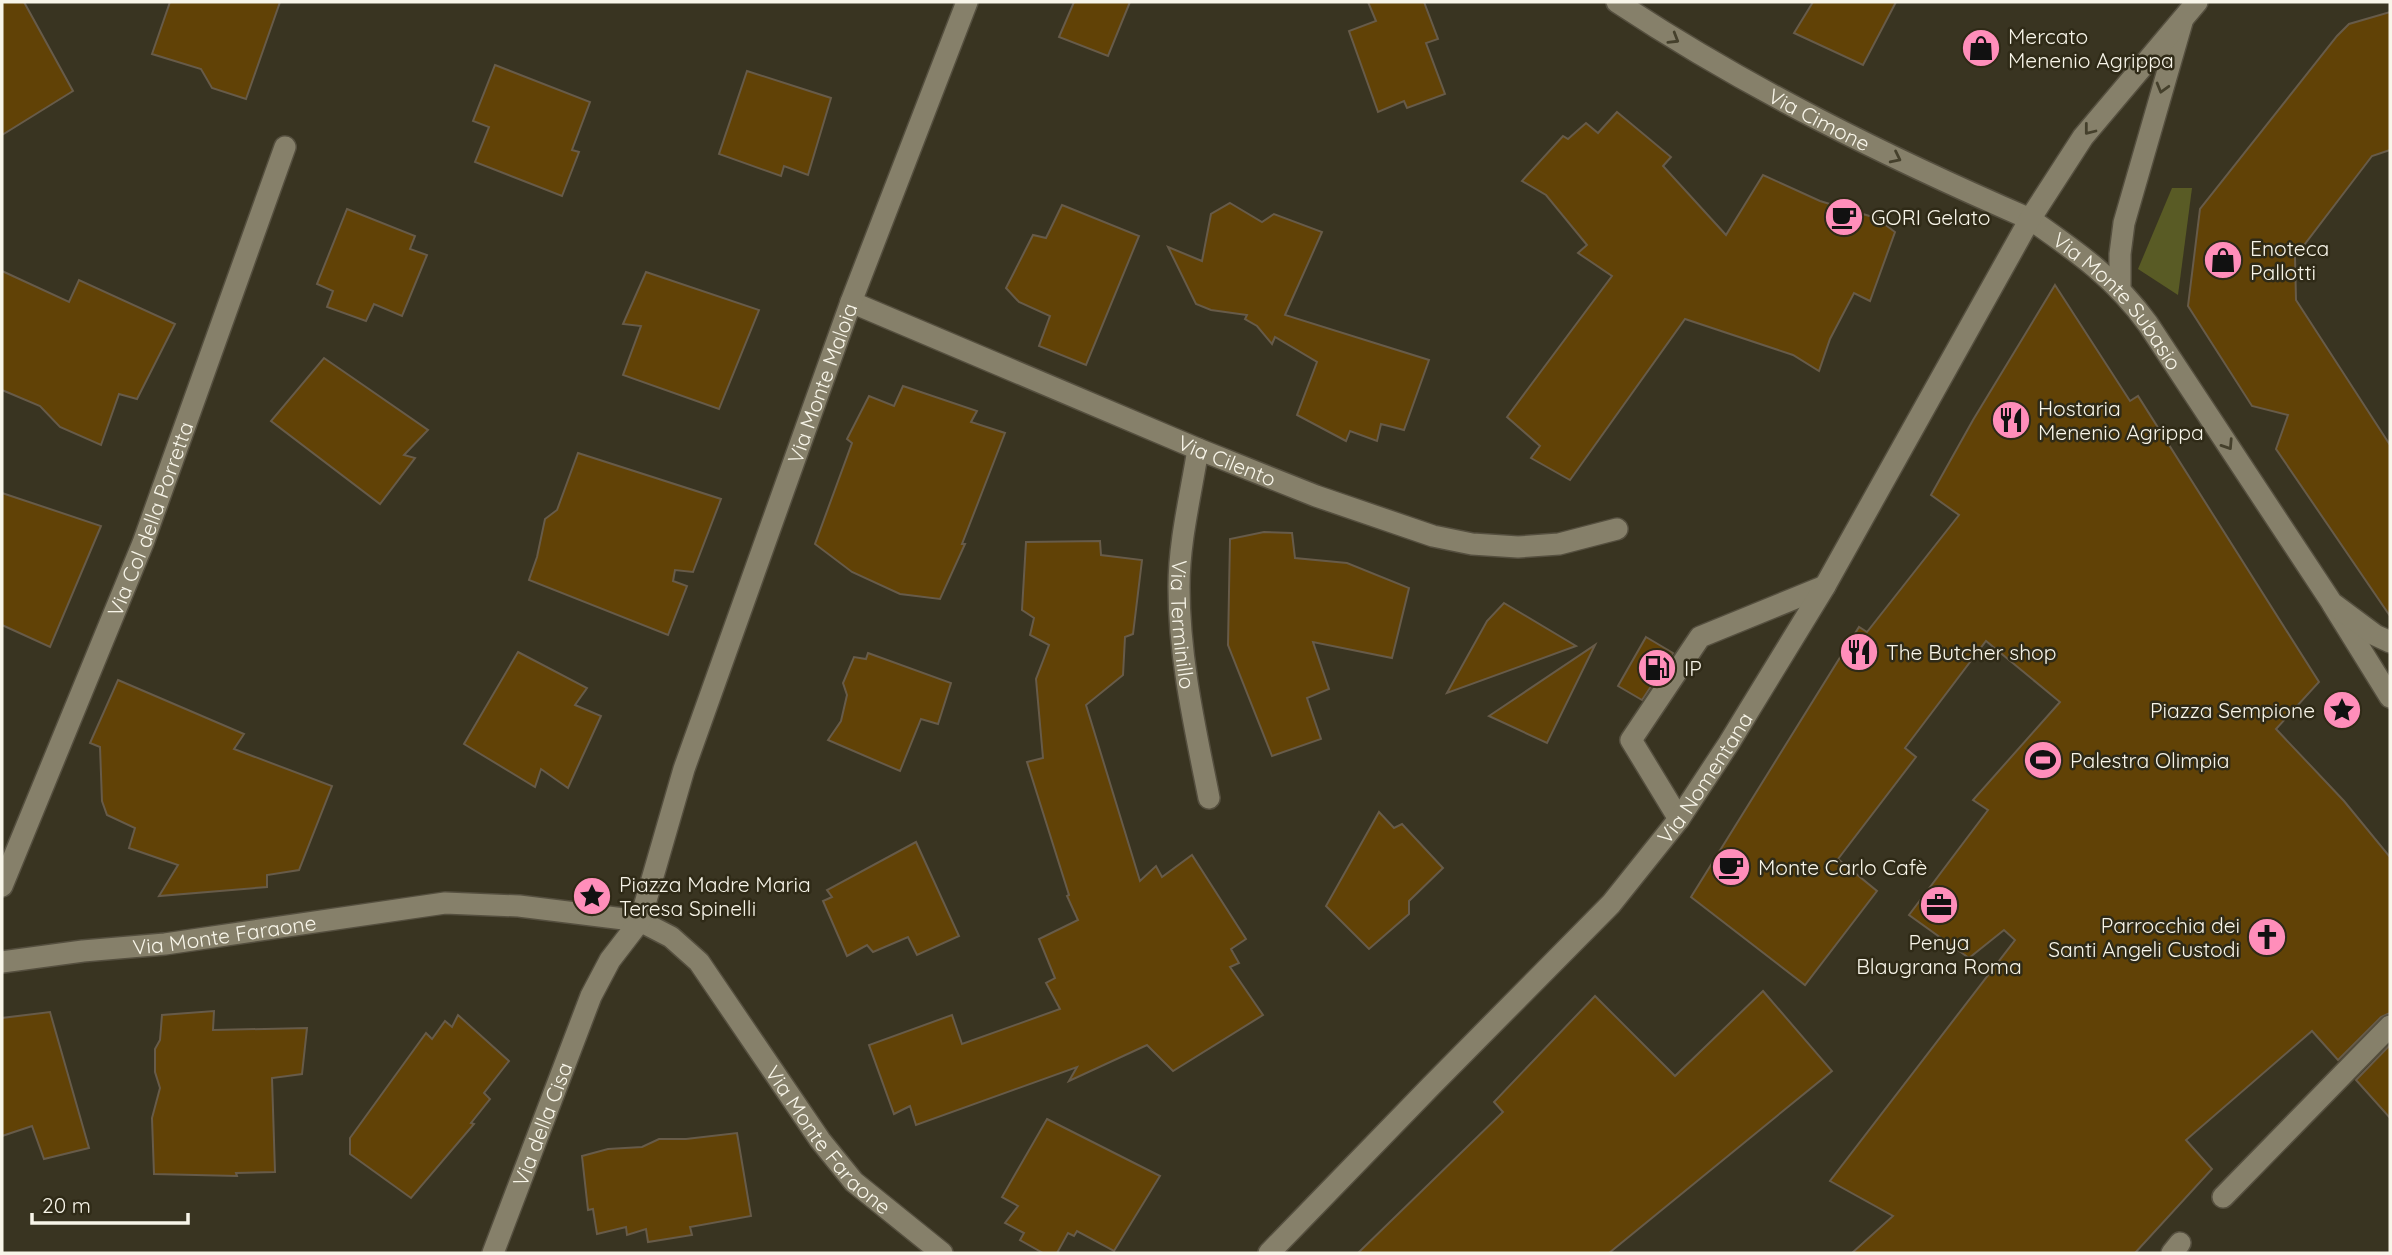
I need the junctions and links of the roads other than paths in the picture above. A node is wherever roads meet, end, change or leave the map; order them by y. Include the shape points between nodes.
1 (968, 2) edge
2 (1617, 2) edge
3 (2197, 2) edge
4 (2182, 22) junction
5 (285, 147) dead end
6 (2030, 219) junction
7 (2120, 288) junction
8 (851, 302) junction
9 (1198, 449) junction
10 (1617, 529) dead end
11 (1825, 586) junction
12 (2332, 603) junction
13 (2390, 642) edge
14 (2390, 697) edge
15 (1209, 798) dead end
16 (1679, 819) junction
17 (2, 886) edge
18 (640, 921) junction
19 (2, 962) edge
20 (2390, 1026) edge
21 (2222, 1197) dead end
22 (493, 1253) edge
23 (942, 1253) edge
24 (1269, 1253) edge

1 - 8 street, Via Monte Maloia
2 -> 6 street, Via Cimone via 1782,101
3 - 4 street, Via Nomentana
4 -> 6 street, Via Nomentana via 2083,137
4 -> 7 street via 2124,223
5 - 17 street, Via Col della Porretta via 143,543
6 - 7 street, Via Monte Subasio
6 - 11 street, Via Nomentana
7 -> 12 street, Via Monte Subasio
8 - 9 street, Via Cilento
8 - 18 street, Via Monte Maloia via 684,769
9 - 10 street, Via Cilento via 1316,496 1453,541 1537,547
9 - 15 street, Via Terminillo via 1179,585 1185,672
11 - 16 street, Via Nomentana
11 - 16 street via 1700,637 1631,740
12 - 13 street
12 - 14 street
16 - 24 street, Via Nomentana via 1611,904
18 - 19 street, Via Monte Faraone via 519,906 445,903 165,944
18 - 22 street, Via della Cisa via 610,960 591,996
18 - 23 street, Via Monte Faraone via 671,937 699,962 847,1174
20 - 21 street

